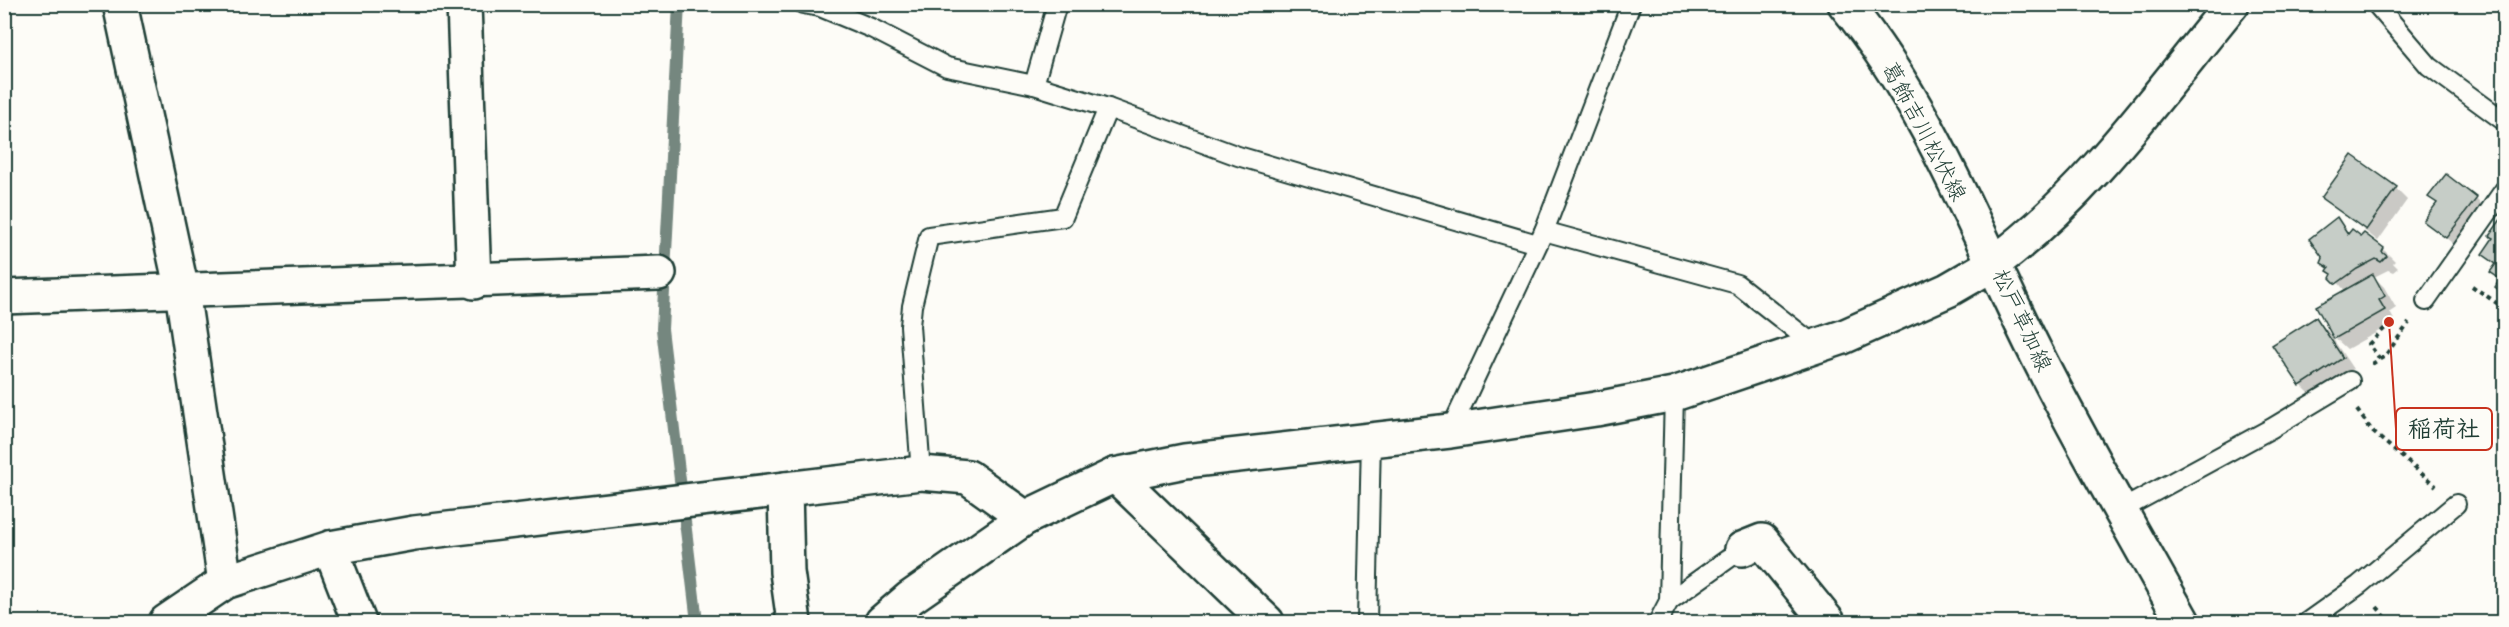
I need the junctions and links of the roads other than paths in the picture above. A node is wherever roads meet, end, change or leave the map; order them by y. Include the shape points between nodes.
1 (120, 4) edge
2 (464, 4) edge
3 (803, 4) edge
4 (1057, 4) edge
5 (1631, 4) edge
6 (1845, 4) edge
7 (2232, 4) edge
8 (2376, 4) edge
9 (1034, 85) junction
10 (1108, 108) junction
11 (2505, 121) edge
12 (2505, 190) edge
13 (1540, 237) junction
14 (1993, 264) junction
15 (660, 273) dead end
16 (474, 282) junction
17 (182, 291) junction
18 (4, 297) edge
19 (2426, 301) road end
20 (1817, 347) junction
21 (2345, 384) road end
22 (1674, 394) junction
23 (1450, 431) junction
24 (1371, 439) junction
25 (921, 473) junction
26 (1115, 475) junction
27 (785, 489) junction
28 (2456, 504) road end
29 (2121, 510) junction
30 (1025, 518) junction
31 (330, 548) junction
32 (1742, 549) joint
33 (225, 582) junction
34 (1669, 601) junction
35 (166, 622) edge
36 (359, 622) edge
37 (794, 622) edge
38 (882, 622) edge
39 (1267, 622) edge
40 (1367, 622) edge
41 (1658, 622) edge
42 (1828, 622) edge
43 (2183, 622) edge
44 (2307, 622) edge

1 - 17 street
2 - 16 street
3 - 9 lane via 871,28 947,67
4 - 9 lane
5 - 13 lane
6 - 14 street, 葛飾吉川松伏線 via 1877,43 1910,94
7 - 14 street, 松戸草加線 via 2071,198 2032,236
8 - 11 lane via 2429,66
9 - 10 lane
10 - 13 lane via 1238,156
10 - 25 lane via 1063,217 929,236 910,326
12 - 19 lane
13 - 20 lane via 1737,284
13 - 23 lane
14 - 20 street via 1948,290
14 - 29 street, 松戸草加線
15 - 16 street
16 - 17 street
17 - 18 street
17 - 33 street
20 - 22 street
21 - 29 lane
22 - 23 street
22 - 34 lane
23 - 24 street
24 - 26 street via 1185,461
24 - 40 lane
25 - 27 street
25 - 30 street via 968,477
26 - 30 street
26 - 39 street
27 - 31 street via 414,533
27 - 37 street via 787,572
28 - 44 lane via 2359,585
29 - 43 street, 松戸草加線
30 - 38 street
31 - 33 street
31 - 36 street
32 - 34 lane
32 - 42 street via 1762,541
33 - 35 street
34 - 41 lane

